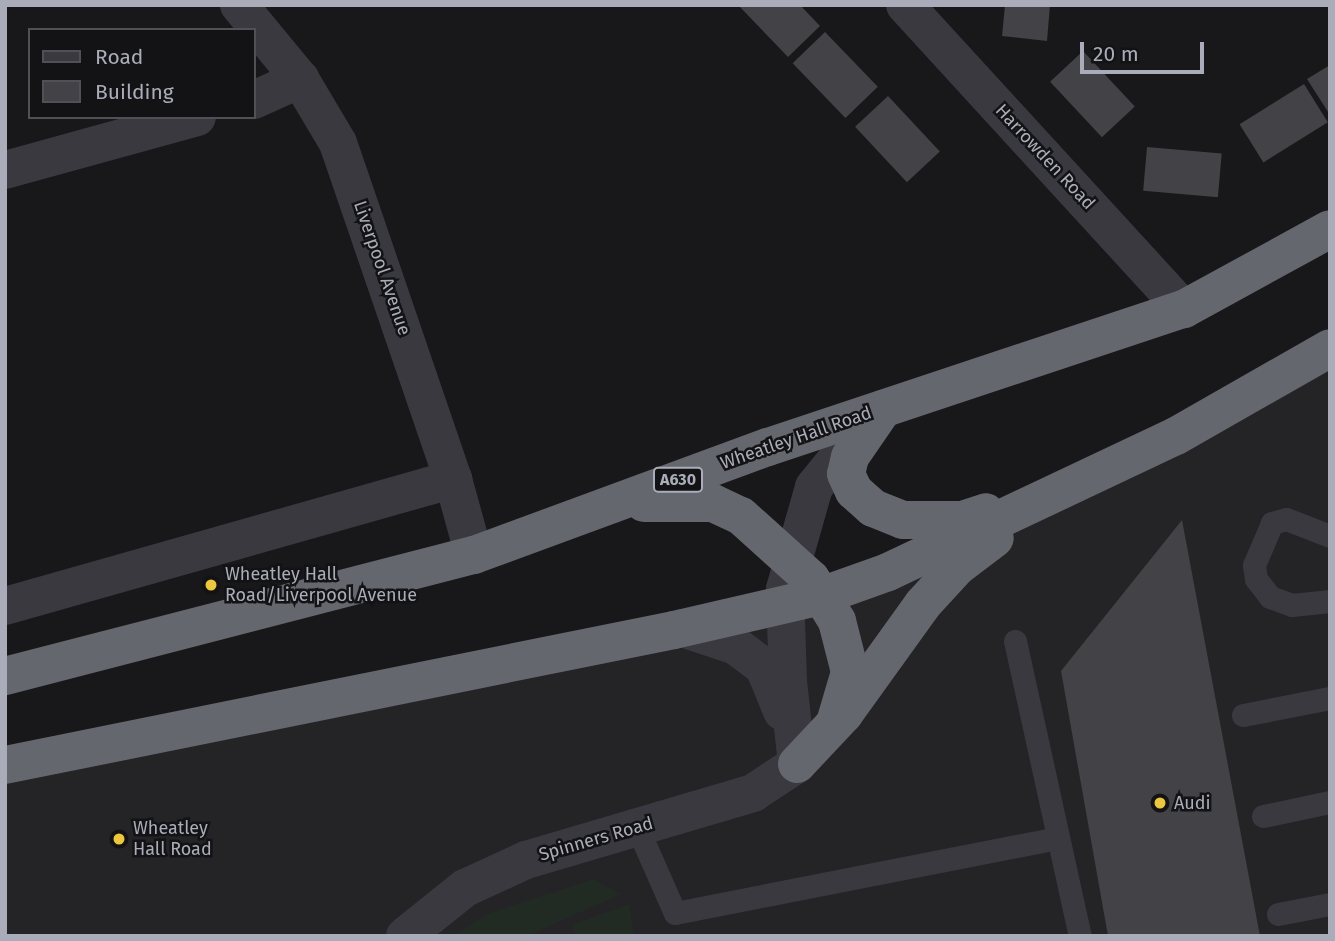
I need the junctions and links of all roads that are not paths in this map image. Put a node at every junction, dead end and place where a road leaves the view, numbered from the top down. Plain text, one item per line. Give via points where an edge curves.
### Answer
1 (239, 5) edge
2 (905, 5) edge
3 (300, 79) junction
4 (256, 99) edge
5 (190, 119) edge
6 (5, 170) edge
7 (1330, 229) edge
8 (1330, 250) edge
9 (1200, 300) junction
10 (1330, 348) edge
11 (883, 408) junction
12 (453, 479) junction
13 (1062, 490) junction
14 (591, 513) junction
15 (1330, 536) edge
16 (474, 555) junction
17 (792, 558) junction
18 (804, 601) junction
19 (1330, 601) edge
20 (5, 606) edge
21 (682, 628) junction
22 (1015, 641) dead end
23 (5, 676) edge
24 (1330, 698) edge
25 (1242, 715) dead end
26 (835, 723) junction
27 (797, 764) junction
28 (5, 765) edge
29 (1330, 803) edge
30 (1263, 816) dead end
31 (637, 827) junction
32 (1058, 838) junction
33 (1330, 904) edge
34 (1278, 914) dead end
35 (405, 936) edge
36 (1080, 936) edge

1 - 3 street, Liverpool Avenue
2 - 9 street, Harrowden Road
3 - 4 street
3 - 12 street, Liverpool Avenue via 343,155
5 - 6 street
7 - 9 highway, Wheatley Hall Road / A630
8 - 9 highway
9 - 11 highway, Wheatley Hall Road / A630
10 - 13 highway via 1176,436
11 - 13 highway via 850,457 846,474 854,491 873,508 903,520 962,520
11 - 14 highway, Wheatley Hall Road / A630
11 - 17 street via 832,460 814,487
12 - 16 street, Liverpool Avenue
12 - 20 street
13 - 18 highway via 888,572
13 - 26 highway via 958,566 923,604
14 - 16 highway, Wheatley Hall Road / A630
14 - 17 highway via 648,503 713,503 741,516
15 - 19 lane via 1286,519 1272,523 1254,565 1256,579 1270,597 1292,605
16 - 23 highway, Wheatley Hall Road / A630
17 - 18 highway
18 - 21 highway
18 - 26 highway via 837,621 850,672
18 - 27 street via 788,681
21 - 27 street via 736,646 764,667
21 - 28 highway
22 - 32 lane
24 - 25 lane
26 - 27 highway
27 - 31 street, Spinners Road via 753,793
29 - 30 lane
31 - 32 lane via 675,913
31 - 35 street, Spinners Road via 526,860 466,888
32 - 36 lane
33 - 34 lane

